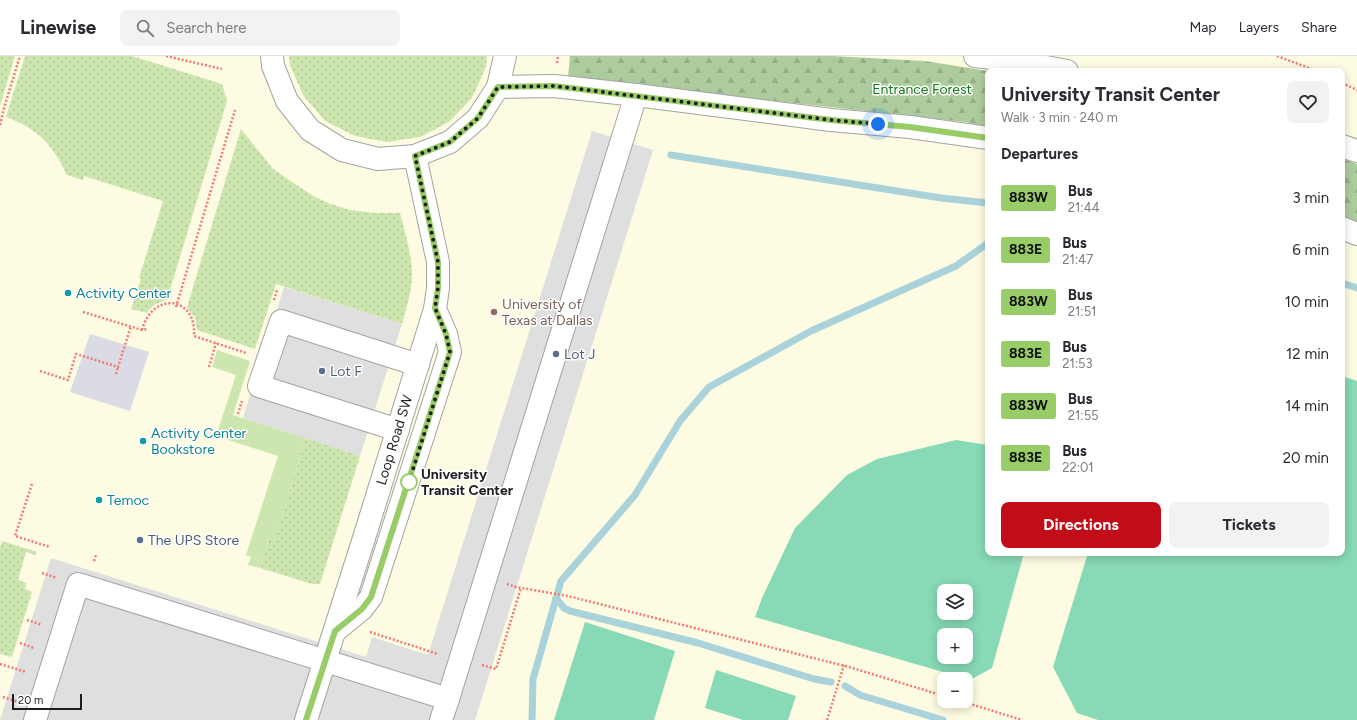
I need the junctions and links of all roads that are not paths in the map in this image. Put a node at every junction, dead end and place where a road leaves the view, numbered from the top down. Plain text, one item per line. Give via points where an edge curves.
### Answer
1 (272, 56) edge
2 (505, 56) edge
3 (975, 56) edge
4 (1051, 68) edge
5 (498, 87) junction
6 (636, 95) junction
7 (985, 138) edge
8 (1345, 147) edge
9 (1357, 151) edge
10 (415, 156) junction
11 (1345, 229) edge
12 (1357, 234) edge
13 (435, 308) junction
14 (418, 365) junction
15 (398, 430) junction
16 (335, 631) junction
17 (325, 660) junction
18 (448, 699) junction
19 (35, 720) edge
20 (306, 720) edge
21 (441, 720) edge

1 - 10 street via 273,66 287,101 310,130 342,150 378,159
2 - 5 street
3 - 4 street
5 - 6 street via 554,86
5 - 10 street via 478,118 450,142
6 - 7 street
6 - 18 street
8 - 9 street
10 - 13 street, Loop Road SW via 438,262
11 - 12 street
13 - 14 street, Loop Road SW
13 - 16 street via 446,334 450,352 371,597 362,609
14 - 15 street, Loop Road SW
14 - 15 street via 281,320 259,386
15 - 16 street, Loop Road SW
16 - 17 street, Loop Road SW
17 - 18 street
17 - 19 street via 78,584
17 - 20 street, Loop Road SW
18 - 21 street

